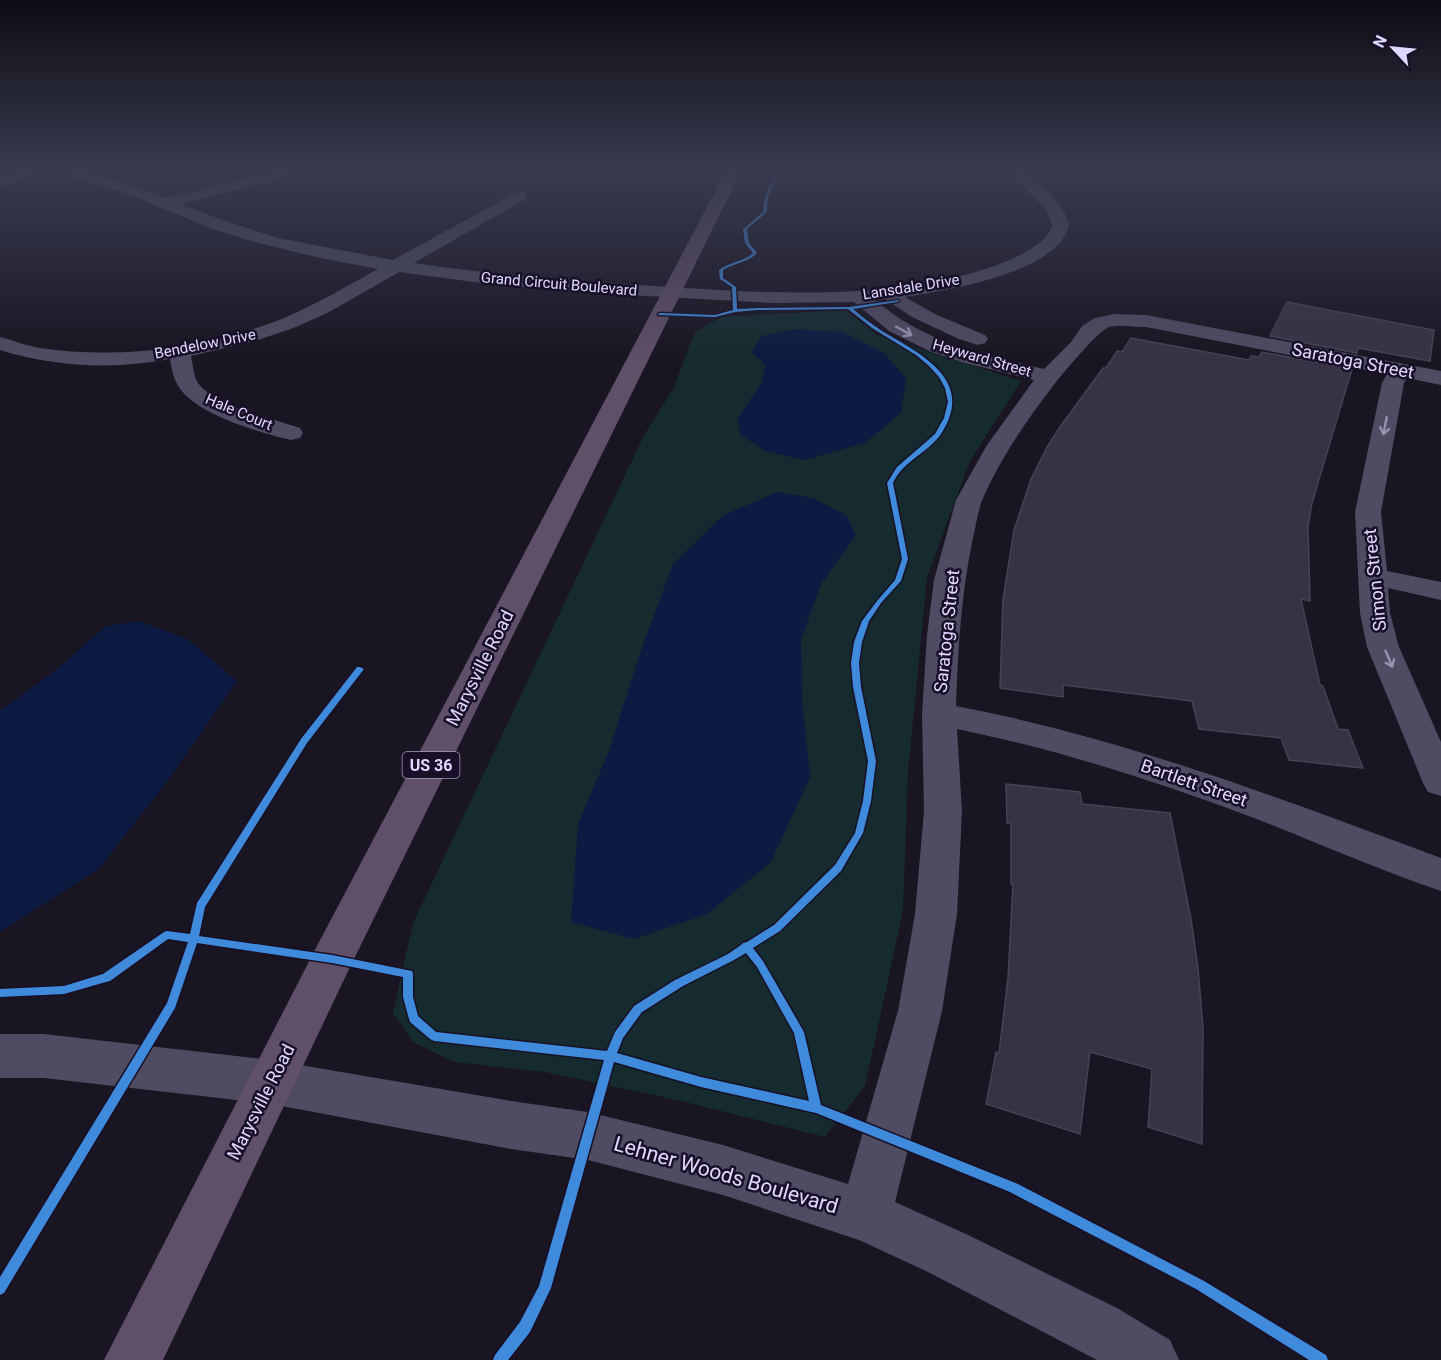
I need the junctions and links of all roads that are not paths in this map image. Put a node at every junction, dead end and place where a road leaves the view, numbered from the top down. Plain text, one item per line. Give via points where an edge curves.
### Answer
1 (250, 234) edge
2 (452, 234) edge
3 (701, 234) edge
4 (1057, 234) edge
5 (397, 266) junction
6 (887, 292) junction
7 (671, 293) junction
8 (858, 296) junction
9 (0, 343) edge
10 (180, 352) junction
11 (1054, 369) junction
12 (1401, 370) junction
13 (1441, 378) edge
14 (291, 433) dead end
15 (1371, 576) junction
16 (1441, 591) edge
17 (939, 714) junction
18 (1441, 783) edge
19 (1441, 875) edge
20 (0, 1056) edge
21 (271, 1082) junction
22 (865, 1216) junction
23 (133, 1360) edge
24 (1150, 1360) edge

1 - 5 street, Grand Circuit Boulevard via 311,251
2 - 5 street, Bendelow Drive
3 - 7 highway, Marysville Road / US 36
4 - 6 street, Lansdale Drive via 1031,256 991,272 918,290
5 - 7 street, Grand Circuit Boulevard via 529,283
5 - 10 street, Bendelow Drive via 303,318 254,335
6 - 8 street, Lansdale Drive
6 - 11 street, Heyward Street via 930,318
7 - 8 street, Lansdale Drive via 787,298
7 - 21 highway, Marysville Road / US 36
8 -> 11 street, Heyward Street via 889,322 927,343 957,354
9 - 10 street, Bendelow Drive via 34,353 85,358
10 - 14 street, Hale Court via 190,389 206,401
11 - 12 street, Saratoga Street via 1089,330 1102,322 1128,319
11 - 17 street, Saratoga Street via 999,445 969,500 949,580
12 - 13 street, Saratoga Street
12 -> 15 street, Simon Street via 1393,384 1368,512
15 - 16 street
15 -> 18 street, Simon Street via 1383,646
17 - 19 street, Bartlett Street via 1020,729 1187,778
17 - 22 street, Saratoga Street via 943,811 936,914 920,1011
20 - 21 street, Lehner Woods Boulevard via 44,1056
21 - 22 street, Lehner Woods Boulevard via 588,1136 723,1170
21 - 23 highway, Marysville Road / US 36
22 - 24 street, Lehner Woods Boulevard via 1097,1328

